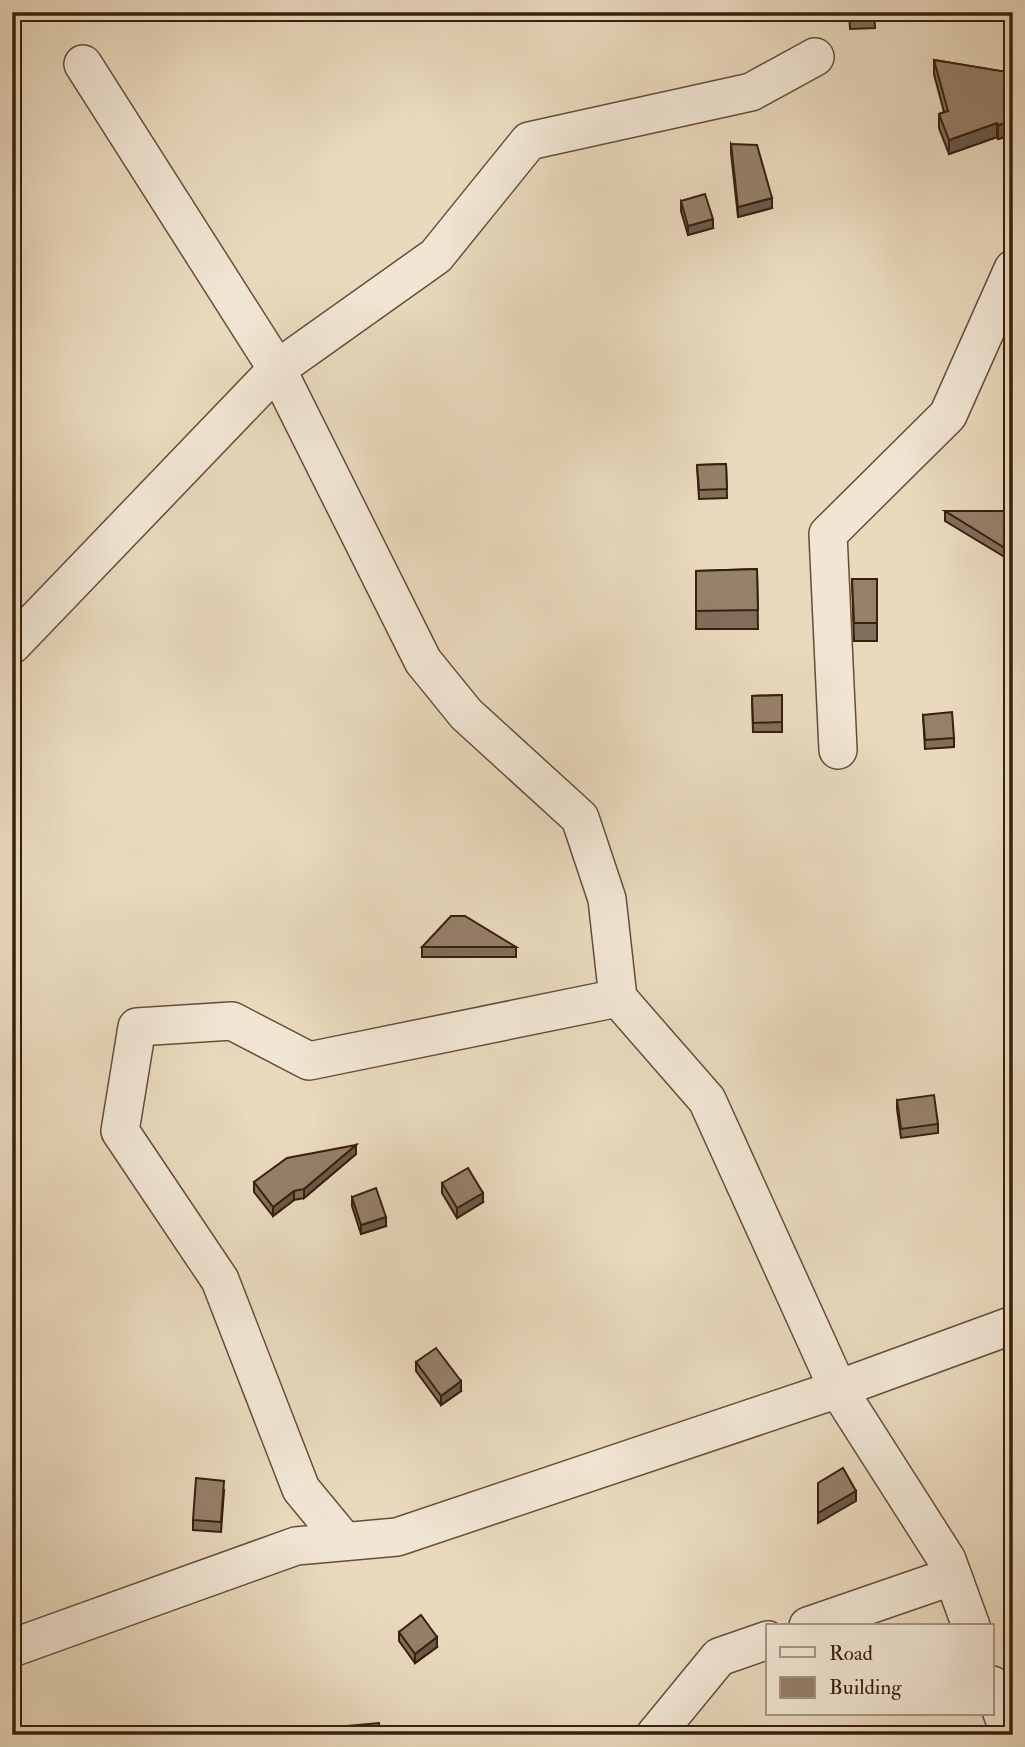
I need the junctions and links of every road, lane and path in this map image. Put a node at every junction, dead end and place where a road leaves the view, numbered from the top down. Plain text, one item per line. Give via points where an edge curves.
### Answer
1 (815, 57) dead end
2 (83, 64) dead end
3 (1013, 269) edge
4 (277, 369) junction
5 (12, 645) edge
6 (838, 750) dead end
7 (618, 998) junction
8 (1013, 1325) edge
9 (838, 1389) junction
10 (344, 1541) junction
11 (953, 1576) junction
12 (814, 1624) edge
13 (970, 1624) edge
14 (766, 1641) edge
15 (12, 1648) edge
16 (696, 1685) junction
17 (993, 1688) edge
18 (655, 1735) edge
19 (688, 1735) edge
20 (1010, 1735) edge

1 - 4 street via 751,92 529,141 436,256
2 - 4 street
3 - 6 street via 948,415 828,534
4 - 5 street
4 - 7 street via 423,661 467,714 580,818 607,900
7 - 9 street via 707,1100
7 - 10 street via 309,1061 232,1021 137,1027 120,1131 220,1280 301,1489
8 - 9 street
9 - 10 street via 397,1537
9 - 11 street
10 - 15 street via 296,1546
11 - 12 street
11 - 13 street
14 - 16 street via 719,1657
16 - 18 street
16 - 19 street
17 - 20 street

